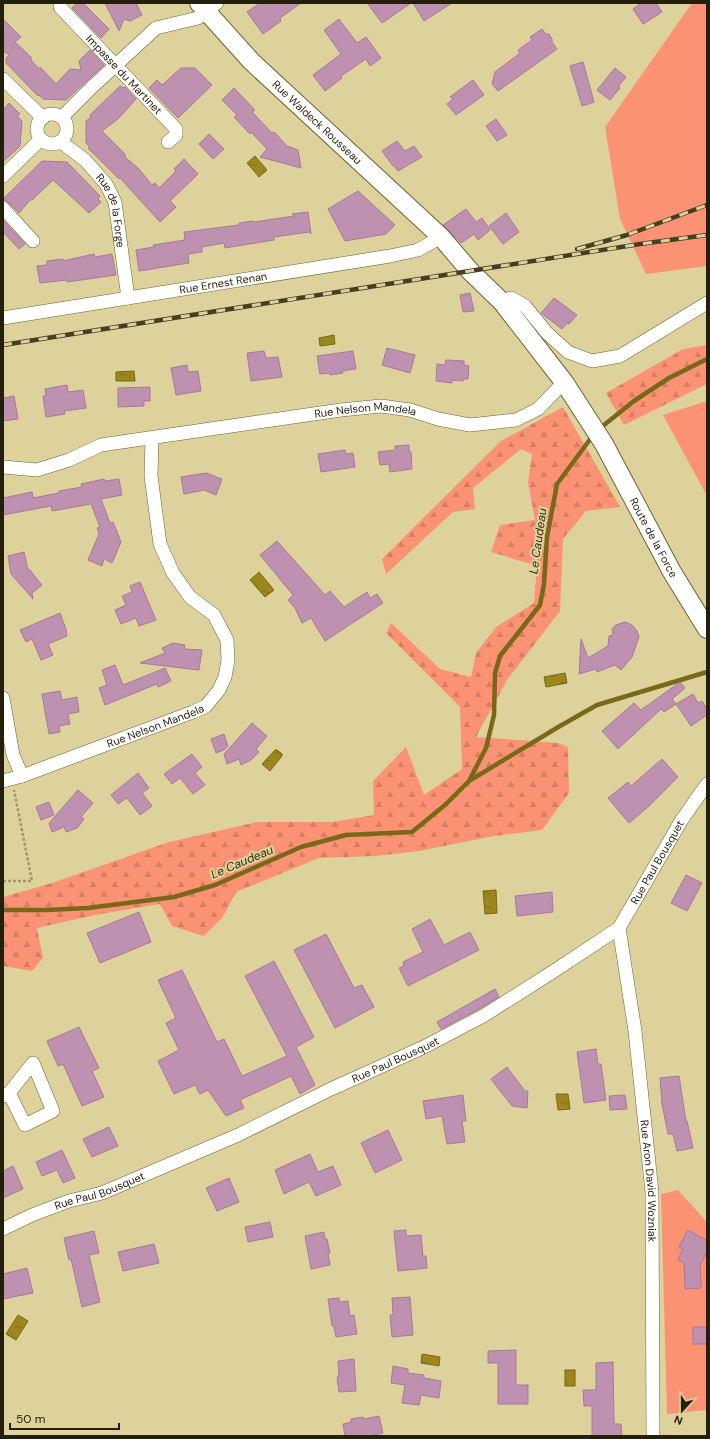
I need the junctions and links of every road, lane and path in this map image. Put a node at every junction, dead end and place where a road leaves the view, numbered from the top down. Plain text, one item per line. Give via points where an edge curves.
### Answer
1 (207, 6) edge
2 (60, 7) dead end
3 (115, 65) junction
4 (3, 80) edge
5 (43, 118) junction
6 (62, 118) junction
7 (41, 139) junction
8 (61, 142) junction
9 (168, 142) dead end
10 (3, 176) edge
11 (3, 208) edge
12 (441, 237) junction
13 (33, 241) dead end
14 (128, 298) junction
15 (502, 302) junction
16 (707, 303) edge
17 (3, 318) edge
18 (564, 382) junction
19 (152, 438) junction
20 (3, 467) edge
21 (707, 629) edge
22 (3, 698) edge
23 (12, 778) edge
24 (707, 784) edge
25 (3, 882) edge
26 (619, 928) junction
27 (3, 1229) edge
28 (653, 1436) edge

1 - 3 street via 198,18 156,28
1 - 12 street, Rue Waldeck Rousseau via 251,61
2 - 3 street, Impasse du Martinet
3 - 6 street
3 - 9 street, Impasse du Martinet via 176,129 176,135
4 - 5 street
5 - 6 street via 52,114
5 - 7 street via 37,131
6 - 8 street via 68,130
7 - 8 street via 48,144
7 - 10 street
8 - 14 street, Rue de la Forge via 85,160 106,184 115,202
11 - 13 street
12 - 14 street, Rue Ernest Renan via 418,250 390,256
12 - 15 street, Rue Waldeck Rousseau
14 - 17 street, Rue Ernest Renan
15 - 16 street via 511,298 525,306 547,333 568,352 592,361 620,356
15 - 18 street, Route de la Force
18 - 19 street, Rue Nelson Mandela via 538,409 516,420 470,425 410,410 381,406 302,415
18 - 21 street, Route de la Force via 604,444 672,572
19 - 20 street, Rue Nelson Mandela via 101,445 69,460 37,470
19 - 23 street, Rue Nelson Mandela via 151,476 160,544 173,573 190,597 214,616 227,640 228,660 225,677 219,690 206,706
22 - 23 street via 13,756
23 - 25 path via 32,881
24 - 26 street, Rue Paul Bousquet via 681,822
26 - 27 street, Rue Paul Bousquet via 483,1016 424,1047 231,1138 102,1193 69,1201
26 - 28 street, Rue Aron David Wozniak via 635,1031 652,1192

